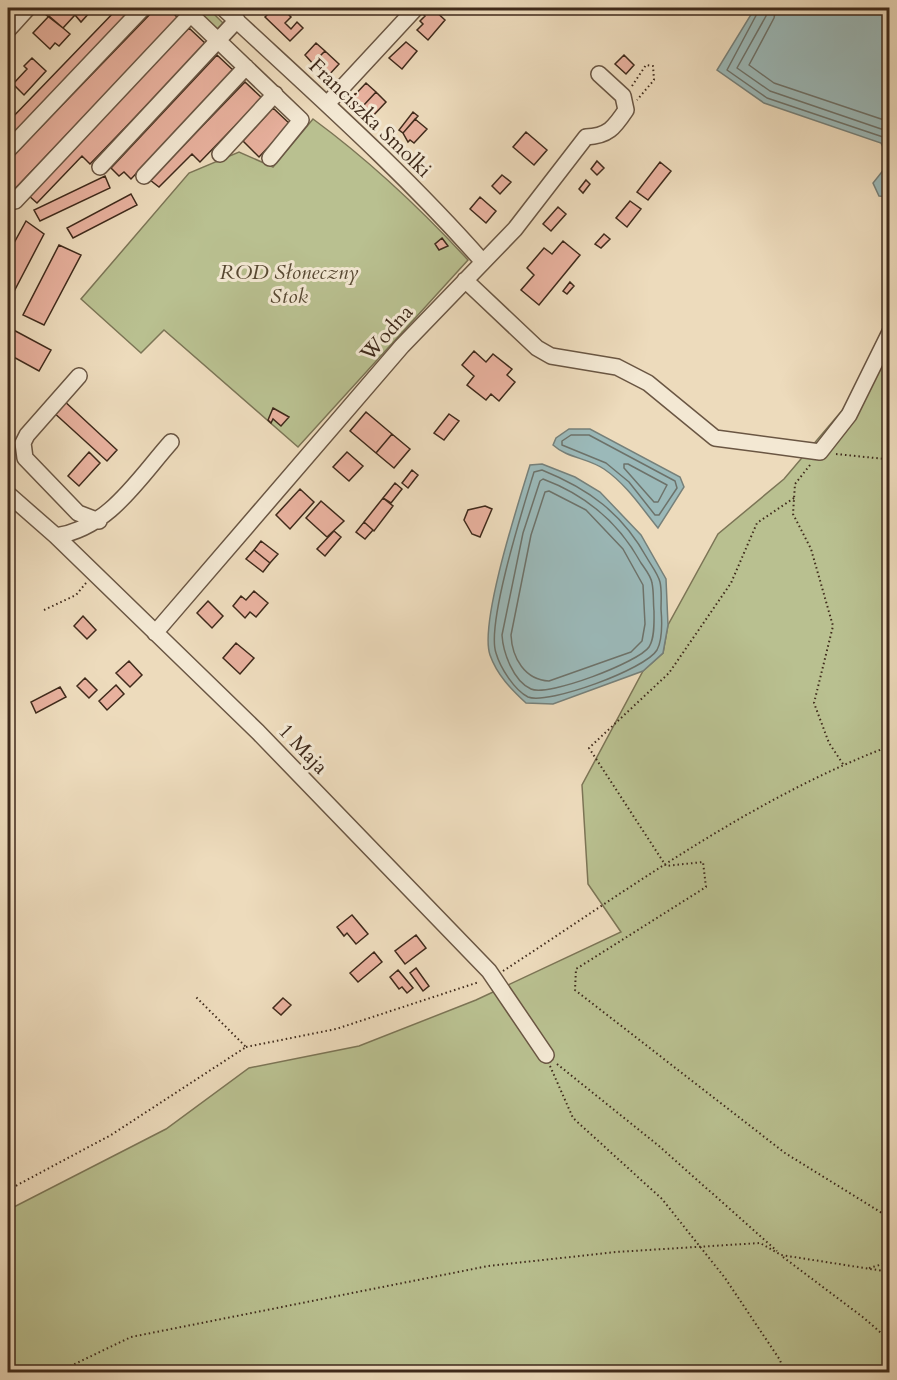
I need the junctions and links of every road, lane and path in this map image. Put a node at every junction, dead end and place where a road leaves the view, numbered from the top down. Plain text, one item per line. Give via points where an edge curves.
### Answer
1 (28, 8) edge
2 (143, 8) edge
3 (224, 8) edge
4 (416, 8) edge
5 (188, 11) edge
6 (237, 20) junction
7 (8, 27) edge
8 (219, 40) junction
9 (246, 67) junction
10 (599, 74) dead end
11 (632, 87) dead end
12 (275, 94) junction
13 (327, 104) junction
14 (626, 111) junction
15 (8, 150) edge
16 (220, 154) dead end
17 (270, 158) dead end
18 (100, 167) dead end
19 (144, 176) dead end
20 (15, 201) dead end
21 (483, 262) junction
22 (465, 280) junction
23 (890, 332) edge
24 (79, 376) dead end
25 (171, 442) dead end
26 (820, 452) junction
27 (890, 465) edge
28 (8, 494) edge
29 (794, 498) junction
30 (99, 521) junction
31 (56, 536) junction
32 (95, 574) junction
33 (44, 610) dead end
34 (155, 633) junction
35 (890, 747) edge
36 (843, 764) junction
37 (666, 866) junction
38 (493, 977) junction
39 (195, 996) dead end
40 (246, 1047) junction
41 (546, 1055) junction
42 (8, 1190) edge
43 (890, 1218) edge
44 (700, 1247) junction
45 (781, 1255) junction
46 (890, 1262) edge
47 (868, 1268) junction
48 (890, 1272) edge
49 (890, 1341) edge
50 (57, 1372) edge
51 (784, 1372) edge

1 - 7 street
2 - 15 street
3 - 6 street, Franciszka Smolki
4 - 13 street
5 - 8 street
5 - 20 street
6 - 8 street
6 - 13 street, Franciszka Smolki
8 - 9 street
8 - 18 street
9 - 12 street
9 - 19 street
10 - 14 street via 623,96
11 - 14 path via 646,65 653,66 654,80
12 - 16 street
12 - 17 street via 301,120
13 - 21 street, Franciszka Smolki via 446,220
14 - 21 street, Wodna via 601,136 586,137 515,229
21 - 22 street, Wodna
22 - 26 street via 537,348 551,356 617,367 648,383 715,438
22 - 34 street, Wodna via 402,346
23 - 26 street via 849,415
24 - 30 street via 27,435 23,452 78,513
25 - 30 street
26 - 27 path via 885,459
26 - 29 path via 795,484
28 - 31 street, 1 Maja
29 - 36 path via 793,514 812,549 833,626 814,703 829,743
29 - 37 path via 757,523 731,583 669,672 589,748
30 - 31 street via 72,534
31 - 32 street, 1 Maja
32 - 33 path via 76,595
32 - 34 street, 1 Maja
34 - 38 street, 1 Maja via 258,732
35 - 36 path
36 - 37 path via 760,805
37 - 38 path
37 - 43 path via 703,862 706,887 576,969 575,990 785,1153
38 - 40 path via 336,1029
38 - 41 street, 1 Maja
39 - 40 path
40 - 42 path via 111,1135
41 - 44 path via 573,1118 662,1199
41 - 45 path via 659,1146
44 - 45 path via 760,1243
44 - 50 path via 488,1266 284,1305 131,1337
44 - 51 path via 780,1360
45 - 47 path
45 - 49 path
46 - 47 path
47 - 48 path

